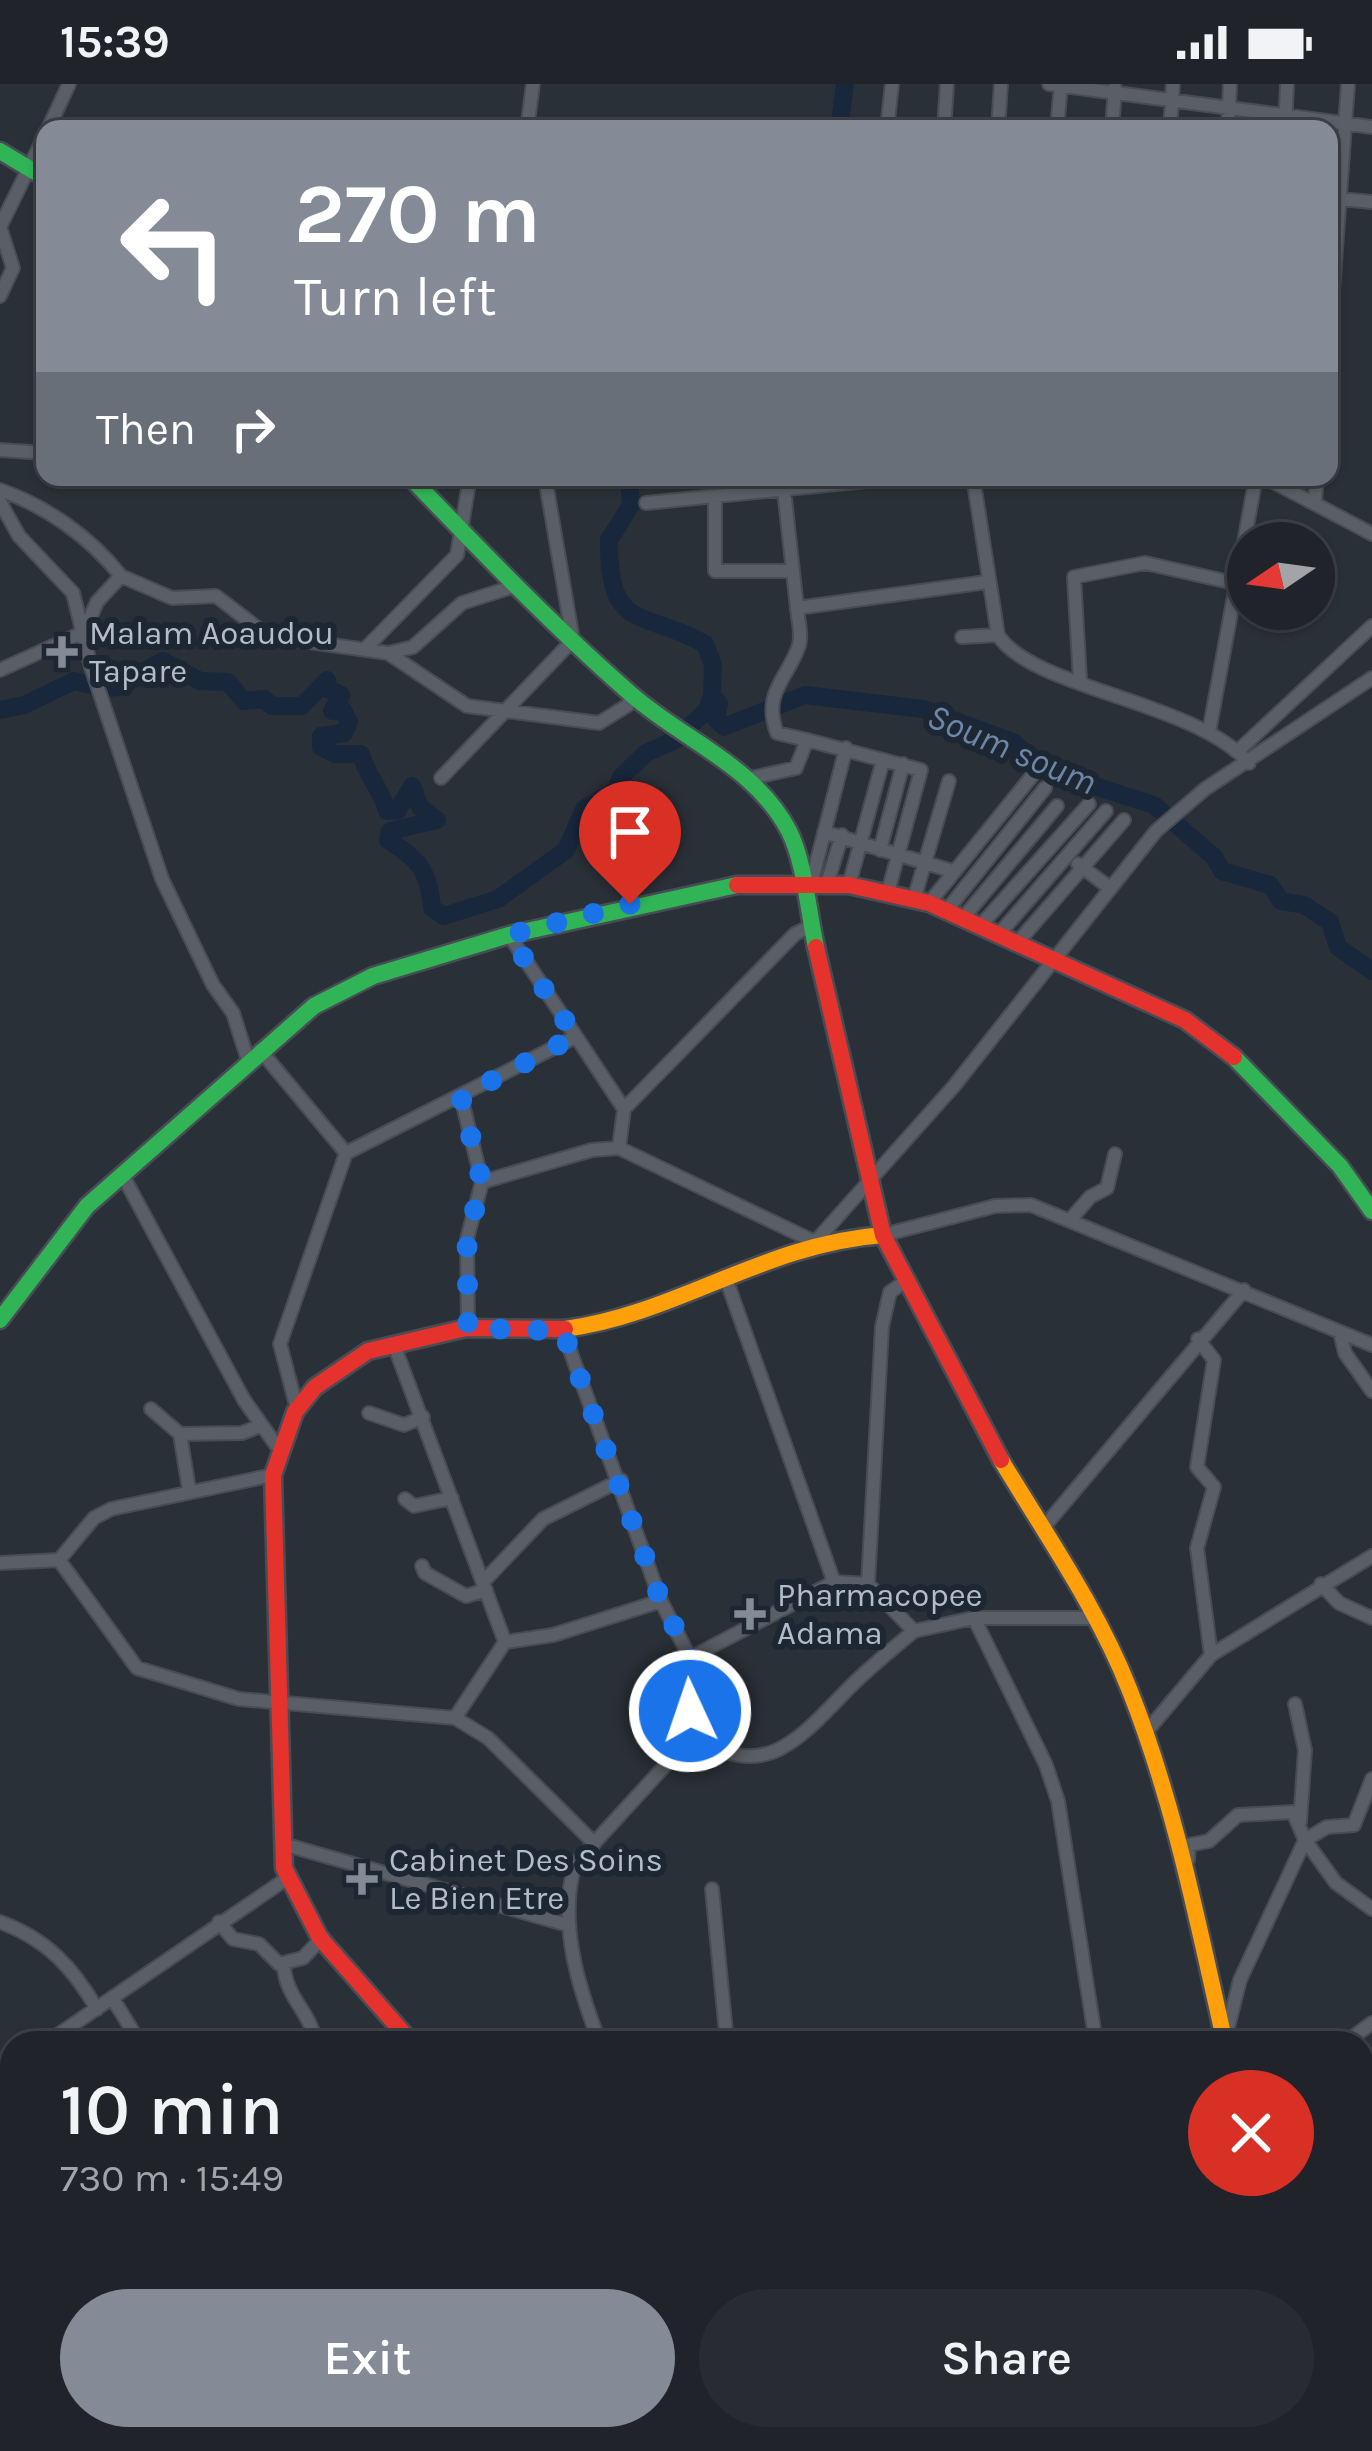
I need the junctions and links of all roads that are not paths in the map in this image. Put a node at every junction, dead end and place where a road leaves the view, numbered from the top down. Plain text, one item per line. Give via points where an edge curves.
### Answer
1 (69, 84) edge
2 (533, 84) edge
3 (892, 84) edge
4 (947, 84) edge
5 (1001, 84) edge
6 (1049, 84) edge
7 (1230, 84) edge
8 (1287, 84) edge
9 (1348, 84) edge
10 (1061, 85) edge
11 (1115, 88) edge
12 (1173, 91) edge
13 (1229, 104) junction
14 (52, 120) edge
15 (528, 120) edge
16 (888, 120) edge
17 (945, 120) edge
18 (999, 120) edge
19 (1058, 120) edge
20 (1113, 120) edge
21 (1228, 120) edge
22 (1279, 120) edge
23 (1285, 120) edge
24 (1338, 124) edge
25 (1345, 124) junction
26 (1372, 127) edge
27 (0, 152) edge
28 (36, 173) edge
29 (36, 177) edge
30 (1340, 199) junction
31 (1372, 202) edge
32 (1338, 226) edge
33 (0, 227) edge
34 (0, 296) edge
35 (0, 450) edge
36 (36, 452) edge
37 (419, 486) edge
38 (469, 486) edge
39 (546, 486) edge
40 (743, 486) edge
41 (793, 486) edge
42 (975, 486) edge
43 (1258, 486) edge
44 (1282, 486) edge
45 (1316, 486) edge
46 (0, 490) edge
47 (784, 490) junction
48 (743, 493) junction
49 (715, 498) junction
50 (1315, 499) junction
51 (0, 502) edge
52 (646, 502) dead end
53 (1249, 522) edge
54 (462, 532) junction
55 (1372, 534) edge
56 (792, 571) junction
57 (121, 576) junction
58 (1227, 581) edge
59 (987, 582) junction
60 (514, 586) junction
61 (797, 608) junction
62 (1227, 625) edge
63 (1372, 626) edge
64 (84, 632) junction
65 (998, 635) junction
66 (962, 637) dead end
67 (572, 640) junction
68 (364, 649) junction
69 (388, 653) junction
70 (0, 670) edge
71 (1372, 678) edge
72 (1080, 680) junction
73 (631, 694) junction
74 (506, 714) junction
75 (1209, 732) junction
76 (807, 740) junction
77 (847, 748) junction
78 (1238, 751) junction
79 (883, 760) junction
80 (1249, 763) junction
81 (903, 764) junction
82 (1032, 776) dead end
83 (441, 778) dead end
84 (751, 778) junction
85 (949, 781) dead end
86 (1045, 788) dead end
87 (1008, 804) junction
88 (1089, 804) dead end
89 (1057, 806) dead end
90 (1106, 811) dead end
91 (1023, 815) junction
92 (1124, 820) dead end
93 (1040, 826) junction
94 (824, 832) junction
95 (842, 836) junction
96 (861, 842) junction
97 (1055, 842) junction
98 (880, 850) junction
99 (1069, 855) junction
100 (901, 856) junction
101 (925, 863) junction
102 (1082, 867) junction
103 (952, 871) junction
104 (814, 884) junction
105 (849, 885) junction
106 (1110, 888) junction
107 (888, 892) junction
108 (947, 911) junction
109 (813, 926) junction
110 (999, 934) junction
111 (509, 935) junction
112 (1018, 942) junction
113 (1058, 960) junction
114 (575, 1036) junction
115 (254, 1055) junction
116 (461, 1097) junction
117 (624, 1108) junction
118 (619, 1148) junction
119 (346, 1153) junction
120 (1115, 1154) dead end
121 (122, 1174) junction
122 (868, 1179) junction
123 (482, 1182) junction
124 (1372, 1211) edge
125 (1070, 1220) junction
126 (883, 1235) junction
127 (814, 1242) junction
128 (724, 1276) junction
129 (906, 1281) junction
130 (1244, 1290) junction
131 (0, 1320) edge
132 (468, 1328) junction
133 (563, 1331) junction
134 (1340, 1332) junction
135 (1198, 1339) junction
136 (394, 1345) junction
137 (1372, 1345) edge
138 (1372, 1391) edge
139 (296, 1405) junction
140 (151, 1409) dead end
141 (369, 1413) dead end
142 (423, 1417) junction
143 (260, 1426) junction
144 (180, 1434) junction
145 (276, 1445) junction
146 (273, 1475) junction
147 (621, 1480) junction
148 (190, 1489) junction
149 (405, 1498) dead end
150 (452, 1498) junction
151 (1043, 1528) junction
152 (1372, 1556) edge
153 (59, 1560) junction
154 (0, 1563) edge
155 (422, 1565) dead end
156 (835, 1582) junction
157 (868, 1584) junction
158 (1321, 1584) junction
159 (486, 1585) junction
160 (661, 1601) junction
161 (974, 1618) junction
162 (1096, 1618) junction
163 (1372, 1618) edge
164 (914, 1631) junction
165 (505, 1642) junction
166 (1210, 1655) junction
167 (691, 1658) junction
168 (277, 1703) junction
169 (1295, 1704) dead end
170 (455, 1718) junction
171 (1147, 1731) junction
172 (694, 1734) junction
173 (1372, 1779) edge
174 (1302, 1835) junction
175 (592, 1841) junction
176 (283, 1844) junction
177 (1186, 1874) junction
178 (286, 1879) junction
179 (712, 1889) dead end
180 (1372, 1909) edge
181 (0, 1922) edge
182 (219, 1922) junction
183 (568, 1925) junction
184 (324, 1937) junction
185 (284, 1964) junction
186 (113, 1999) junction
187 (98, 2009) junction
188 (73, 2026) junction
189 (65, 2031) edge
190 (72, 2031) edge
191 (133, 2031) edge
192 (313, 2031) edge
193 (402, 2031) edge
194 (597, 2031) edge
195 (726, 2031) edge
196 (1094, 2031) edge
197 (1222, 2031) edge
198 (1228, 2031) edge

1 - 14 street
2 - 15 street
3 - 16 street
4 - 17 street
5 - 18 street
6 - 10 street
7 - 13 street
8 - 23 street
9 - 25 street
10 - 11 street
10 - 19 street
11 - 12 street
11 - 20 street
12 - 13 street
13 - 21 street
13 - 22 street
24 - 25 street
25 - 26 street
25 - 30 street
27 - 28 main road
29 - 33 street
30 - 31 street
30 - 32 street
33 - 34 street via 13,268
35 - 36 street
37 - 54 main road
38 - 54 street
39 - 67 street
40 - 48 street
41 - 47 street
42 - 59 street
43 - 53 street
44 - 50 street
45 - 50 street
46 - 57 street via 71,527
47 - 48 street
47 - 56 street
48 - 49 street
49 - 52 street
49 - 56 street via 715,571
50 - 55 street
51 - 64 street via 19,536 73,593
54 - 60 main road
54 - 68 street via 457,555
56 - 61 street
57 - 64 street
57 - 68 street via 172,598 216,596 268,636
58 - 72 street via 1144,562 1074,578
59 - 61 street
59 - 65 street
60 - 67 main road
60 - 69 street via 462,603 412,647
61 - 76 street via 801,642 780,676 773,716 777,733
62 - 75 street
63 - 78 street
64 - 70 street
64 - 115 street via 162,879
65 - 66 street
65 - 72 street via 1048,672
67 - 73 main road
67 - 74 street
68 - 69 street
69 - 74 street via 454,702
71 - 80 street
72 - 75 street
73 - 74 street via 628,705 598,723
73 - 84 main road
74 - 83 street
75 - 78 street
76 - 77 street
76 - 84 street via 796,768
77 - 79 street
77 - 94 street
78 - 80 street
79 - 81 street
79 - 96 street
80 - 106 street via 1172,815
81 - 98 street
81 - 100 street via 923,774
82 - 87 street
84 - 104 main road
85 - 101 street
86 - 91 street
87 - 91 street
87 - 103 street
88 - 97 street
89 - 93 street
90 - 99 street
91 - 93 street
91 - 108 street
92 - 102 street
93 - 97 street
93 - 108 street
94 - 95 street
94 - 104 street
95 - 96 street
95 - 104 street
96 - 98 street
96 - 105 street
97 - 99 street
97 - 108 street
98 - 100 street
99 - 102 street
99 - 110 street
100 - 101 street
100 - 107 street
101 - 103 street
101 - 108 street
102 - 106 street
102 - 112 street
103 - 108 street
104 - 105 main road
104 - 109 main road
104 - 111 main road via 723,885
105 - 107 main road
106 - 113 street
107 - 108 main road
108 - 110 main road
109 - 117 street via 795,934
109 - 122 main road
110 - 112 main road
111 - 114 street
111 - 115 main road via 374,976 314,1006
112 - 113 main road
113 - 122 street
113 - 124 main road via 1222,1046 1340,1166
114 - 116 street
114 - 117 street
115 - 119 street
115 - 121 main road
116 - 119 street
116 - 123 street
117 - 118 street
118 - 123 street
118 - 127 street
119 - 139 street via 280,1344
120 - 125 street via 1107,1189
121 - 131 main road via 75,1220
121 - 143 street
122 - 126 main road
122 - 127 street
123 - 132 street via 467,1239
125 - 126 street via 1012,1204
125 - 130 street
126 - 127 main road
126 - 129 main road
127 - 128 main road
128 - 133 main road
128 - 156 street
129 - 151 main road
129 - 157 street via 890,1292 882,1327
130 - 134 street
130 - 135 street
132 - 133 main road
132 - 136 main road
133 - 147 street
134 - 137 street
134 - 138 street
135 - 151 street
135 - 166 street via 1214,1360 1196,1467 1214,1487 1197,1548
136 - 139 main road via 329,1371
136 - 142 street
139 - 145 main road
140 - 144 street
141 - 142 street via 404,1424
142 - 150 street
143 - 144 street
143 - 145 street
144 - 148 street
145 - 146 main road
146 - 148 street
146 - 168 main road
147 - 159 street via 543,1519
147 - 160 street
148 - 153 street via 94,1518
149 - 150 street via 414,1505
150 - 159 street
151 - 162 main road
152 - 158 street
153 - 154 street
153 - 168 street via 137,1668
155 - 159 street via 466,1596
156 - 157 street
156 - 167 street
157 - 164 street
158 - 163 street via 1339,1604
158 - 166 street
159 - 165 street
160 - 165 street
160 - 167 street
161 - 162 street
161 - 164 street
161 - 196 street via 1058,1802
162 - 171 main road
164 - 172 street via 768,1755 719,1752
165 - 170 street
166 - 171 street
167 - 172 street
168 - 170 street
168 - 176 main road
169 - 174 street via 1305,1750
170 - 175 street via 488,1738
171 - 177 main road
172 - 175 street
173 - 174 street via 1354,1825
174 - 177 street via 1293,1812 1238,1815 1209,1841 1189,1845
174 - 180 street via 1336,1883
174 - 198 street via 1240,1981
175 - 183 street via 571,1878
176 - 178 main road
176 - 183 street
177 - 197 main road
178 - 182 street
178 - 184 main road via 305,1922
179 - 195 street
181 - 187 street via 53,1950
182 - 185 street via 233,1939 259,1944
182 - 186 street
183 - 194 street
184 - 185 street
184 - 193 main road
185 - 192 street via 290,1995
186 - 187 street
186 - 191 street
187 - 188 street
188 - 189 street
188 - 190 street

